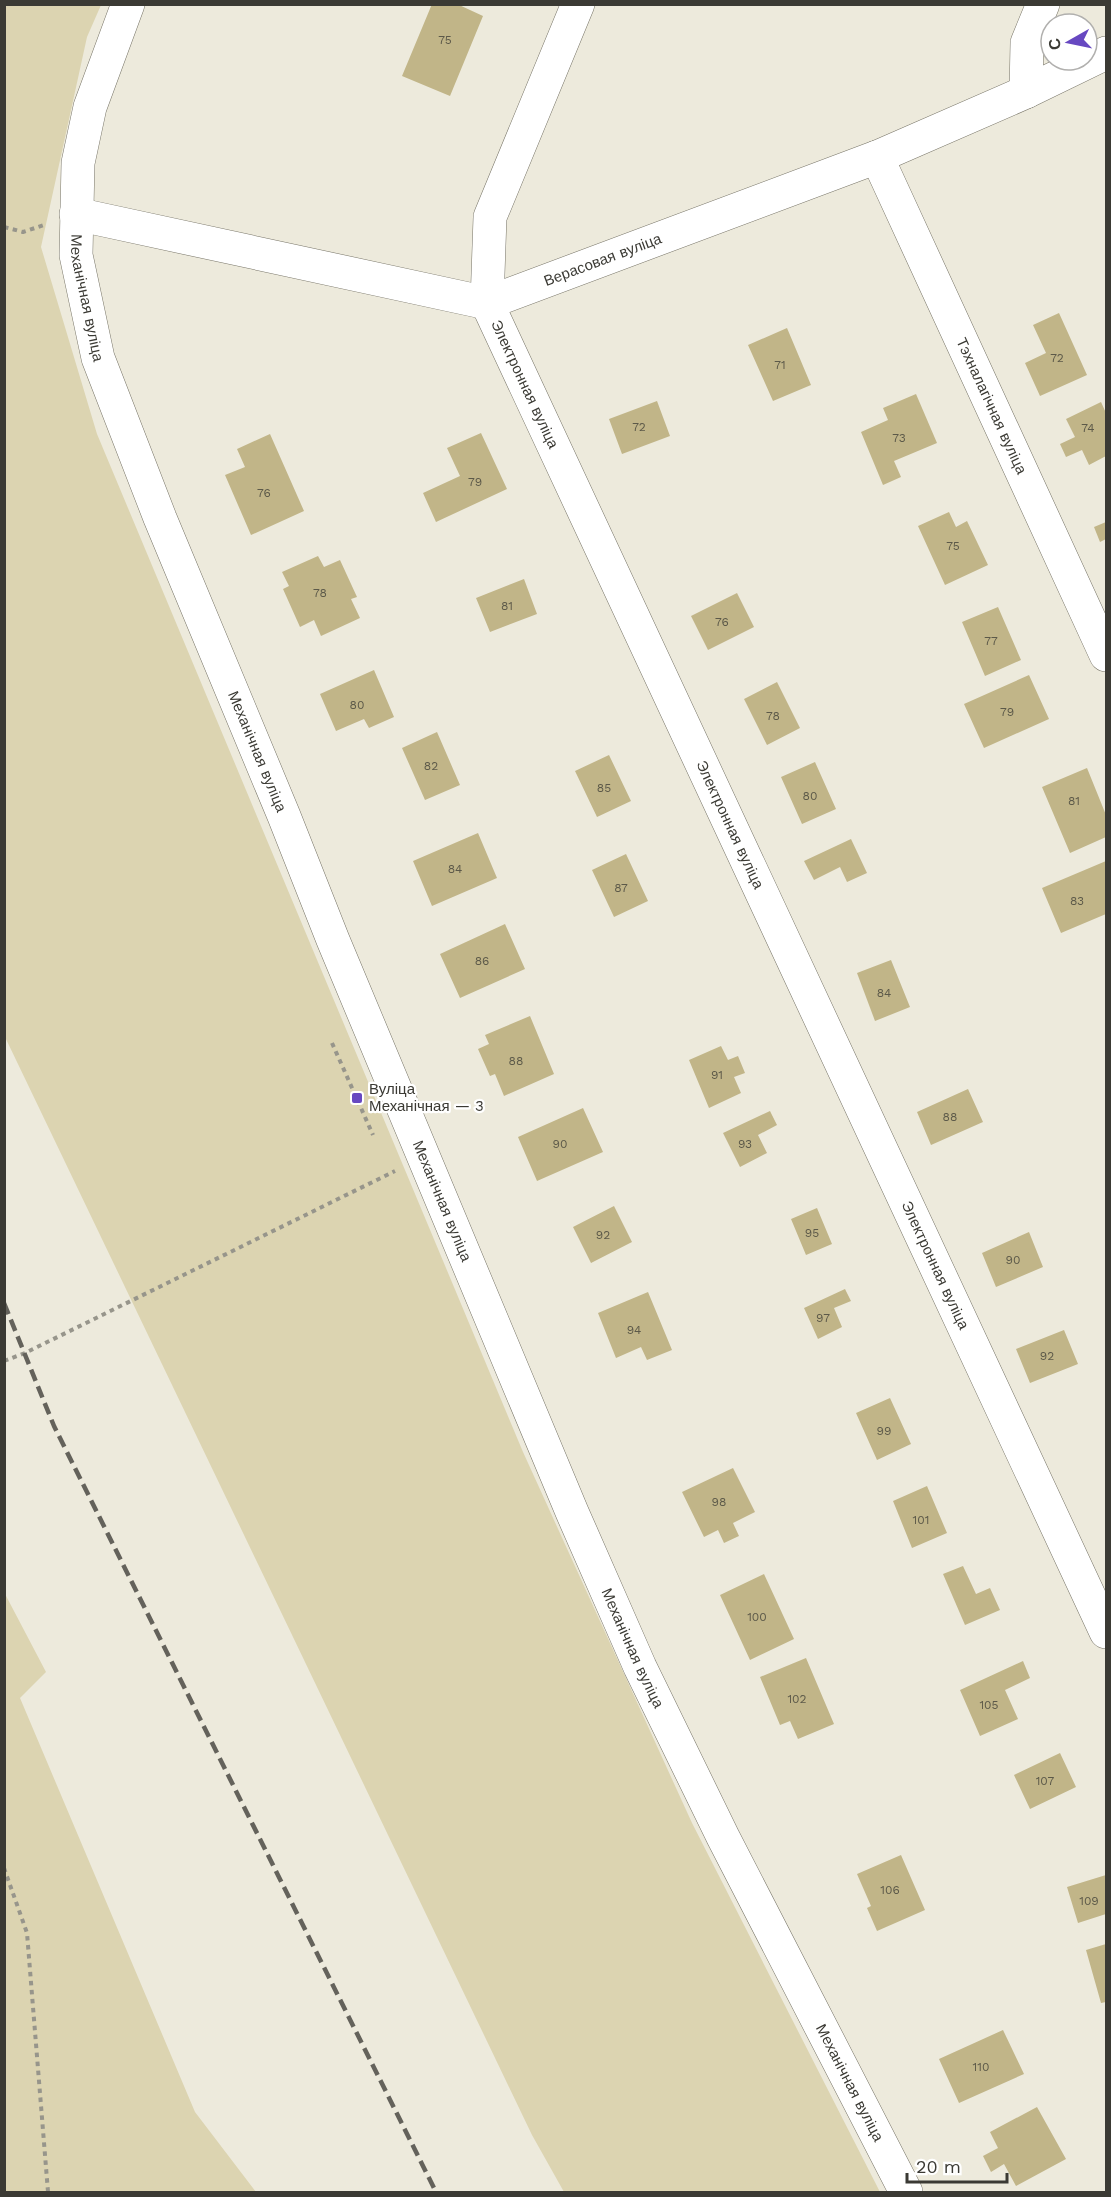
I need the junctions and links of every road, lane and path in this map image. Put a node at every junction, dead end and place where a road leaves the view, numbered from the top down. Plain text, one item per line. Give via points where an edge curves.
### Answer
1 (128, 4) edge
2 (578, 4) edge
3 (1043, 4) edge
4 (1107, 53) edge
5 (1026, 92) junction
6 (877, 157) junction
7 (76, 214) junction
8 (487, 303) junction
9 (1107, 655) edge
10 (332, 1043) dead end
11 (373, 1135) dead end
12 (424, 1156) junction
13 (4, 1361) edge
14 (1107, 1632) edge
15 (4, 1868) edge
16 (48, 2193) edge
17 (906, 2193) edge

1 - 7 street, Механічная вуліца via 90,107 78,163
2 - 8 street, Электронная вуліца via 490,217
3 - 5 street via 1027,43
4 - 5 street, Верасовая вуліца
5 - 6 street, Верасовая вуліца
6 - 8 street, Верасовая вуліца
6 - 9 street, Тэхналагічная вуліца
7 - 8 street
7 - 12 street, Механічная вуліца via 76,255 98,358 164,529
8 - 14 street, Электронная вуліца
10 - 11 path
12 - 13 path
12 - 17 street, Механічная вуліца via 640,1667
15 - 16 path via 27,1933

